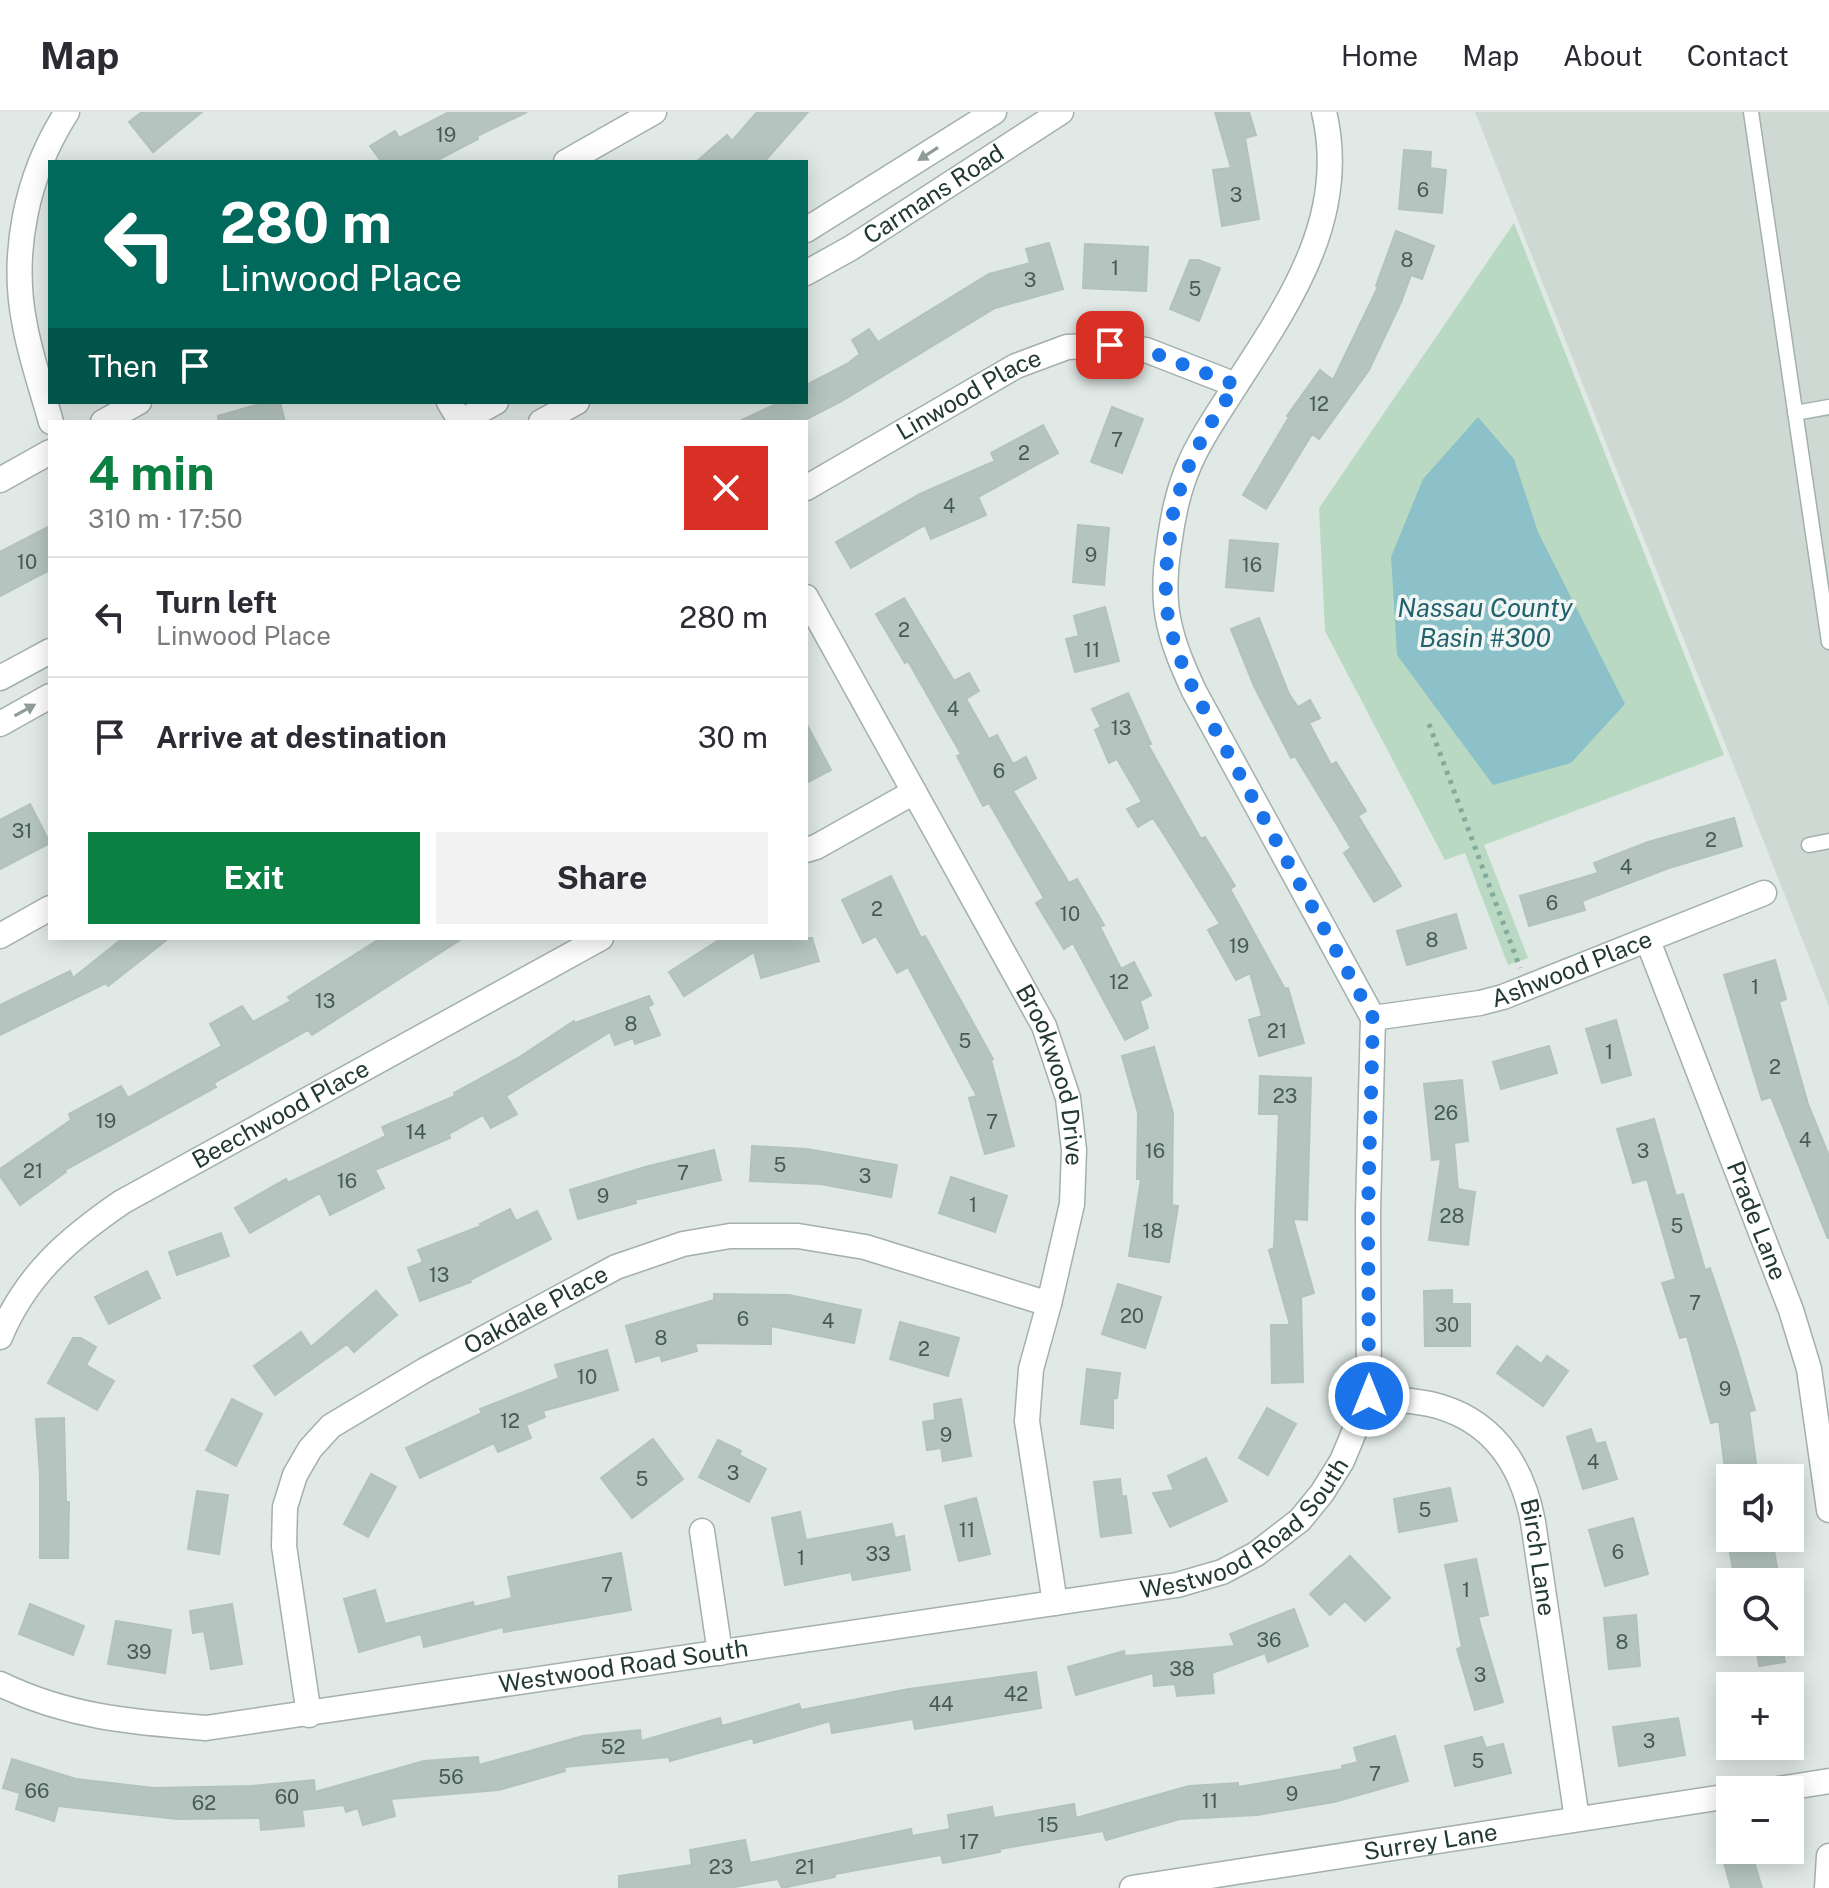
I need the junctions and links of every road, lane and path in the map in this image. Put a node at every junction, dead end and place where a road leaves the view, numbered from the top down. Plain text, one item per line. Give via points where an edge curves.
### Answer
1 (67, 112) edge
2 (654, 112) edge
3 (994, 112) edge
4 (1061, 112) edge
5 (1324, 112) edge
6 (1751, 112) edge
7 (570, 160) edge
8 (808, 229) edge
9 (808, 272) edge
10 (1236, 385) junction
11 (135, 404) edge
12 (492, 404) edge
13 (573, 404) edge
14 (1829, 407) edge
15 (1795, 413) junction
16 (50, 420) edge
17 (107, 420) edge
18 (464, 420) edge
19 (545, 420) edge
20 (48, 453) edge
21 (0, 480) edge
22 (808, 487) edge
23 (808, 601) edge
24 (1829, 642) edge
25 (48, 652) edge
26 (0, 678) edge
27 (48, 697) edge
28 (0, 724) edge
29 (1429, 724) dead end
30 (914, 792) junction
31 (1829, 841) edge
32 (1809, 845) dead end
33 (808, 849) edge
34 (1764, 893) dead end
35 (48, 909) edge
36 (0, 936) edge
37 (597, 940) edge
38 (1648, 941) junction
39 (1528, 987) junction
40 (1373, 1018) junction
41 (1049, 1304) junction
42 (0, 1337) edge
43 (1369, 1396) junction
44 (1829, 1510) edge
45 (702, 1531) dead end
46 (1055, 1603) junction
47 (720, 1653) junction
48 (0, 1684) edge
49 (309, 1715) junction
50 (1829, 1781) edge
51 (1804, 1785) edge
52 (1716, 1798) edge
53 (1577, 1819) junction
54 (1829, 1856) edge
55 (1132, 1888) edge
56 (1827, 1888) edge

1 - 16 street via 51,137 29,197 20,243 25,325
2 - 7 street
3 -> 8 street, Carmans Road
4 - 9 street, Carmans Road
5 - 10 street via 1330,182 1325,213 1301,280
6 - 15 lane
10 - 22 street, Linwood Place via 1146,350 1067,347 1016,366
10 - 40 street via 1207,429 1174,506 1165,577 1168,620 1194,691
11 - 17 street
12 - 18 street
13 - 19 street
14 - 15 lane
15 - 24 lane
20 - 21 street
23 - 30 street, Brookwood Drive
25 - 26 street
28 -> 27 street
29 - 39 path
30 - 33 street
30 - 41 street, Brookwood Drive via 1044,1026 1068,1098 1074,1150 1072,1204
31 - 32 lane
34 - 38 street, Ashwood Place
35 - 36 street
37 - 42 street, Beechwood Place via 122,1202 50,1259
38 - 39 street, Ashwood Place
38 - 44 street, Prade Lane via 1791,1310 1809,1369
39 - 40 street, Ashwood Place via 1480,1003
40 - 43 street, Westwood Road South
41 - 46 street, Brookwood Drive via 1031,1369 1027,1421
41 - 49 street, Oakdale Place via 865,1247 798,1236 730,1236 683,1244 616,1267 425,1370 331,1426 295,1475 285,1507 284,1546
43 - 46 street, Westwood Road South via 1342,1461 1322,1493 1300,1520 1256,1554 1222,1572 1177,1585
43 - 53 street, Birch Lane via 1458,1413 1495,1440 1519,1472 1533,1522
45 - 47 street
46 - 47 street, Westwood Road South
47 - 49 street, Westwood Road South
48 - 49 street, Westwood Road South via 45,1704 120,1721 206,1728
50 - 51 street
52 - 53 street, Surrey Lane
53 - 55 street, Surrey Lane
54 - 56 street

